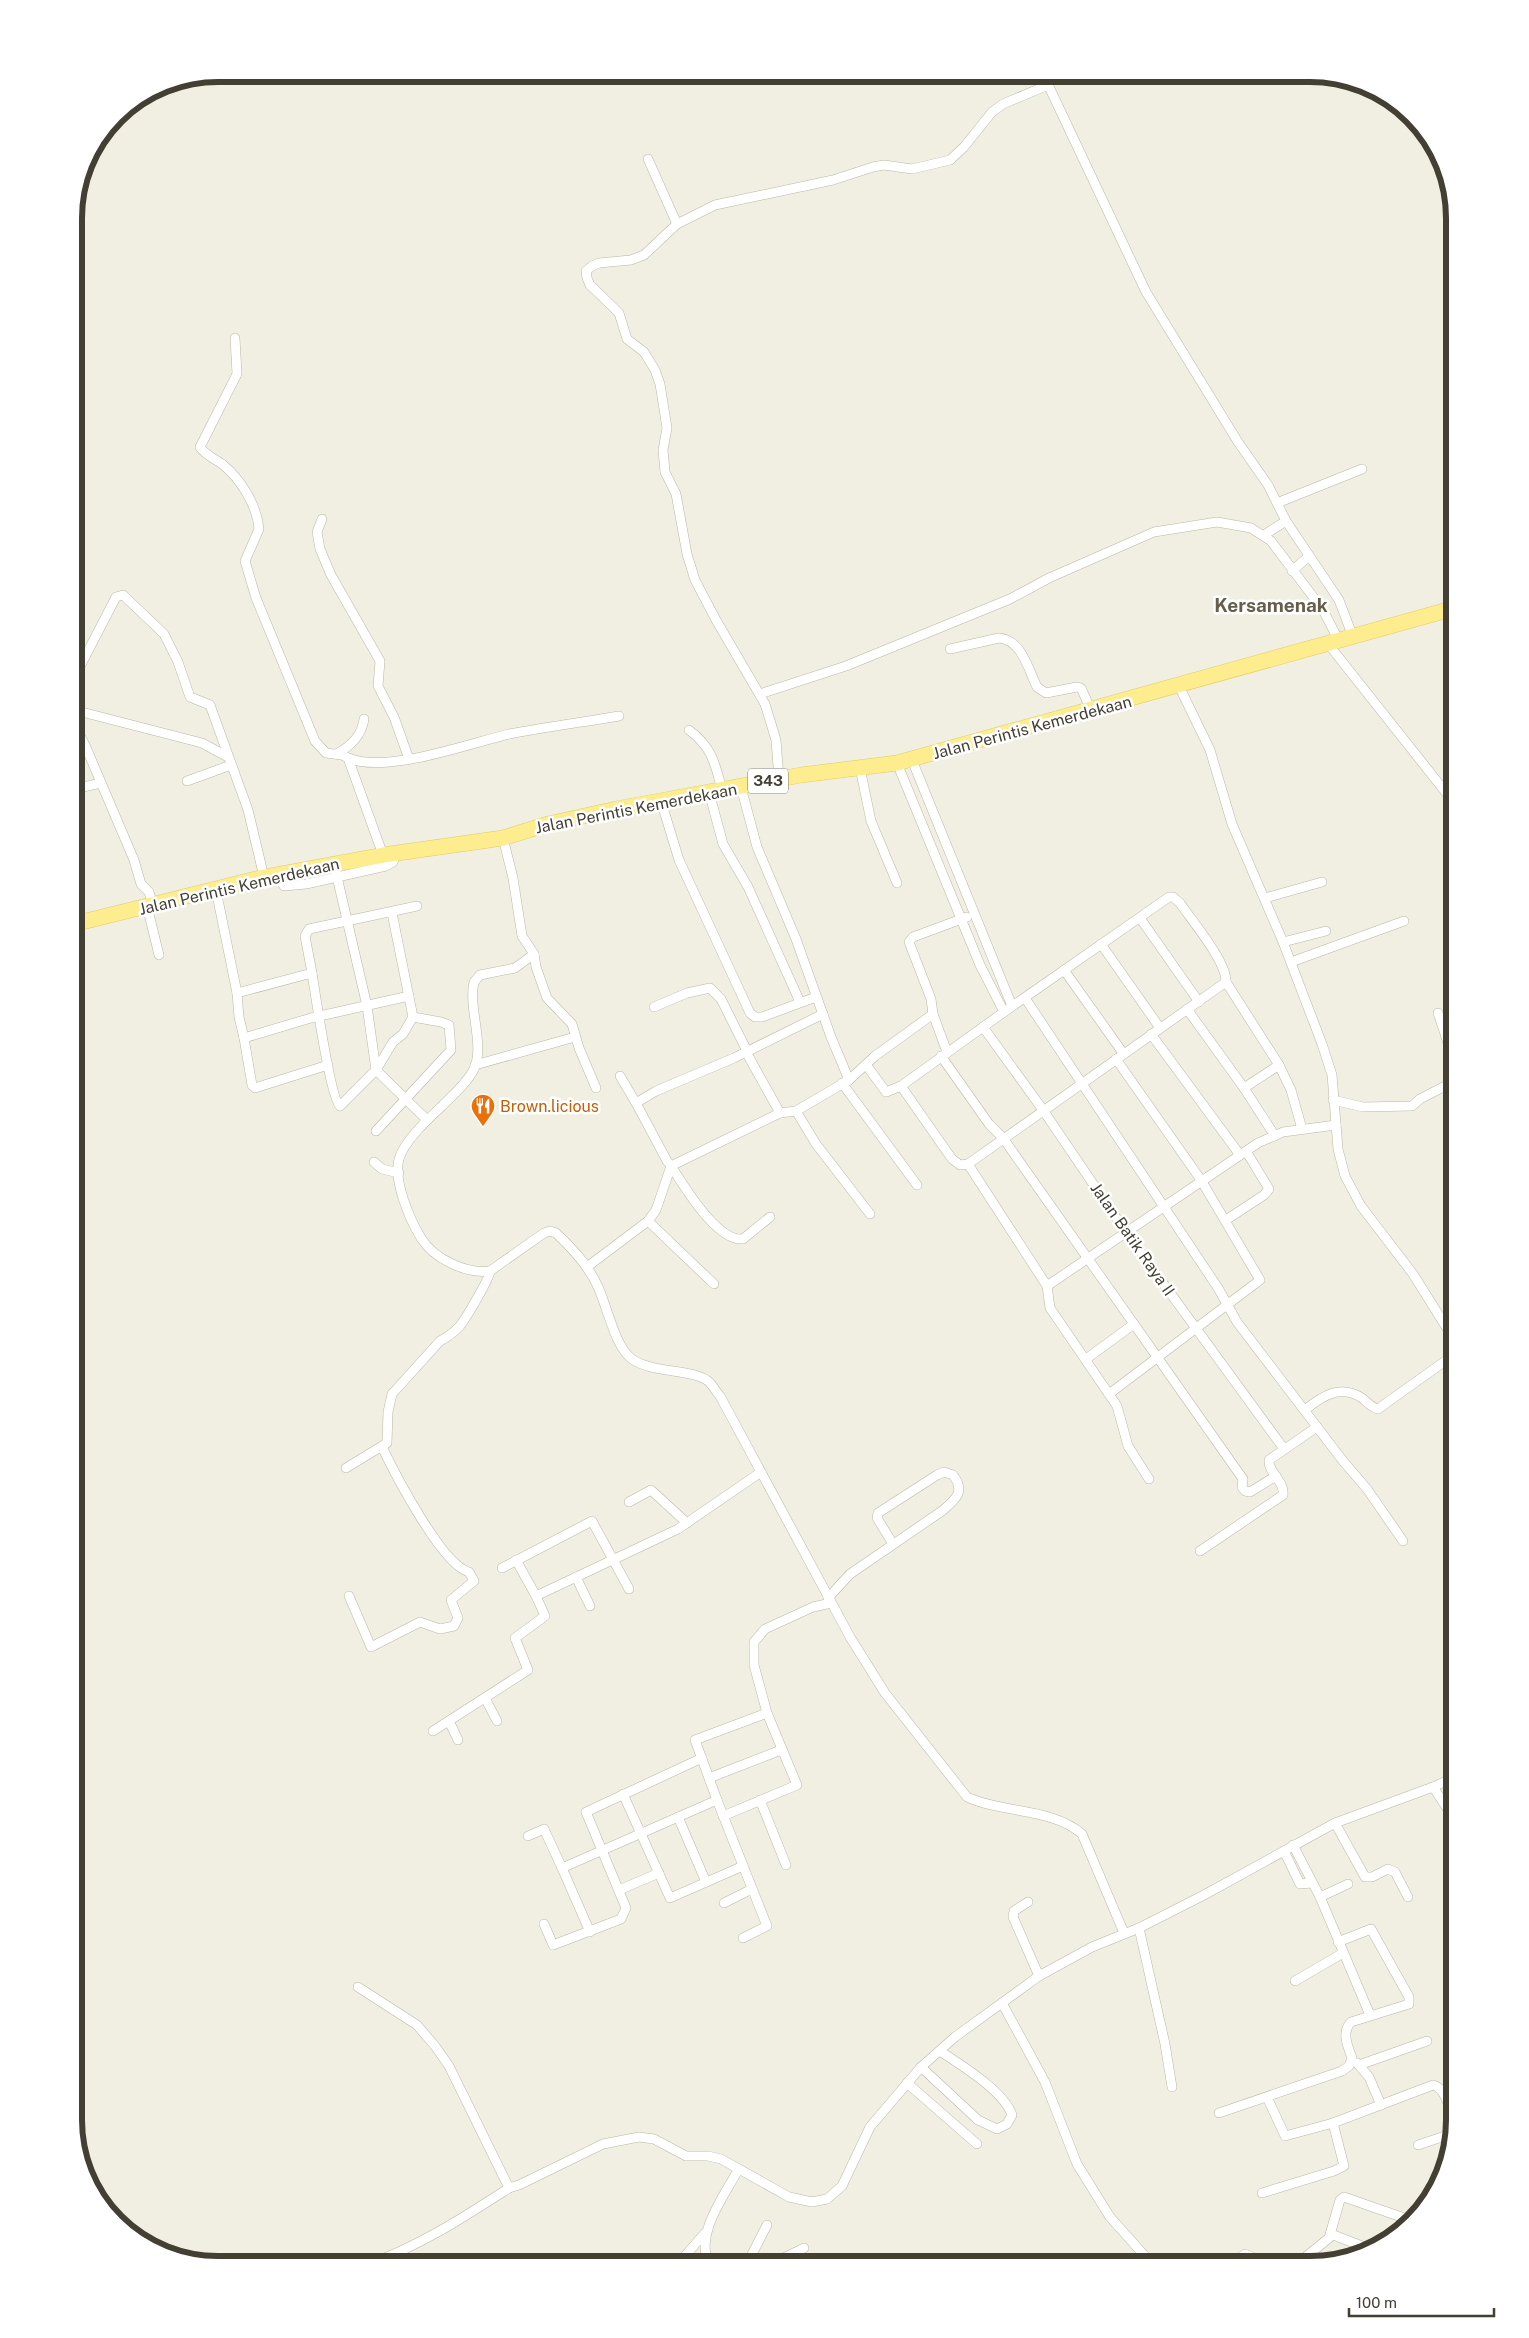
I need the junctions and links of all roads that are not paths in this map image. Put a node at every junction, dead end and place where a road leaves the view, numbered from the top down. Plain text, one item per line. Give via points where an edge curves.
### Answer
1 (1048, 85) joint
2 (648, 159) dead end
3 (677, 224) junction
4 (235, 338) dead end
5 (1362, 469) dead end
6 (1277, 503) junction
7 (322, 519) dead end
8 (1286, 521) junction
9 (1264, 535) junction
10 (1308, 557) junction
11 (1292, 571) junction
12 (1446, 611) edge
13 (1340, 641) junction
14 (950, 649) dead end
15 (83, 661) edge
16 (1179, 686) junction
17 (760, 694) junction
18 (1091, 710) junction
19 (83, 712) edge
20 (620, 716) dead end
21 (364, 718) dead end
22 (689, 730) dead end
23 (83, 741) edge
24 (336, 754) junction
25 (228, 756) junction
26 (348, 758) junction
27 (409, 759) junction
28 (904, 762) junction
29 (860, 768) junction
30 (779, 779) junction
31 (187, 781) dead end
32 (101, 783) junction
33 (741, 786) junction
34 (83, 787) edge
35 (716, 791) junction
36 (1446, 791) edge
37 (661, 801) junction
38 (503, 838) junction
39 (390, 854) junction
40 (950, 856) junction
41 (936, 860) junction
42 (336, 870) junction
43 (271, 876) junction
44 (1322, 882) dead end
45 (896, 883) dead end
46 (216, 890) junction
47 (1265, 898) junction
48 (150, 906) junction
49 (417, 906) dead end
50 (392, 913) junction
51 (974, 915) junction
52 (1140, 918) junction
53 (961, 919) junction
54 (348, 921) junction
55 (1404, 921) dead end
56 (83, 922) edge
57 (1326, 931) dead end
58 (1283, 942) junction
59 (1101, 944) junction
60 (534, 954) junction
61 (159, 955) dead end
62 (993, 960) junction
63 (1291, 962) junction
64 (980, 965) junction
65 (1064, 970) junction
66 (312, 973) junction
67 (1226, 982) junction
68 (237, 994) junction
69 (409, 996) junction
70 (816, 997) junction
71 (1025, 998) junction
72 (800, 1002) junction
73 (1199, 1002) junction
74 (367, 1006) junction
75 (654, 1007) dead end
76 (1008, 1009) junction
77 (1187, 1009) junction
78 (1438, 1012) dead end
79 (823, 1014) junction
80 (933, 1014) junction
81 (320, 1016) junction
82 (413, 1017) junction
83 (983, 1028) junction
84 (1160, 1028) junction
85 (1152, 1034) junction
86 (1446, 1036) edge
87 (575, 1037) junction
88 (244, 1038) junction
89 (392, 1042) junction
90 (374, 1045) junction
91 (746, 1052) junction
92 (944, 1054) junction
93 (1119, 1056) junction
94 (328, 1065) junction
95 (475, 1065) junction
96 (1279, 1065) junction
97 (867, 1066) junction
98 (376, 1070) junction
99 (620, 1076) dead end
100 (845, 1081) junction
101 (1081, 1085) junction
102 (901, 1086) junction
103 (1446, 1086) edge
104 (596, 1088) dead end
105 (1244, 1088) junction
106 (407, 1099) junction
107 (1333, 1100) junction
108 (636, 1102) junction
109 (1043, 1110) junction
110 (796, 1111) junction
111 (780, 1114) junction
112 (427, 1120) junction
113 (1336, 1125) junction
114 (1302, 1129) junction
115 (376, 1131) dead end
116 (1275, 1136) junction
117 (1003, 1138) junction
118 (1243, 1153) junction
119 (374, 1162) dead end
120 (968, 1164) junction
121 (671, 1166) junction
122 (399, 1173) junction
123 (1201, 1180) junction
124 (916, 1185) dead end
125 (1162, 1206) junction
126 (870, 1214) dead end
127 (770, 1217) dead end
128 (1226, 1220) junction
129 (648, 1221) junction
130 (1125, 1231) junction
131 (1086, 1258) junction
132 (587, 1267) junction
133 (490, 1271) junction
134 (714, 1284) dead end
135 (1046, 1286) junction
136 (1229, 1306) junction
137 (1134, 1324) junction
138 (1446, 1327) edge
139 (1196, 1328) junction
140 (1158, 1358) junction
141 (1086, 1359) junction
142 (1446, 1360) edge
143 (1109, 1394) junction
144 (1305, 1410) junction
145 (1317, 1427) junction
146 (382, 1447) junction
147 (1284, 1449) junction
148 (346, 1468) dead end
149 (761, 1472) junction
150 (1276, 1476) junction
151 (1149, 1479) dead end
152 (629, 1502) dead end
153 (687, 1522) junction
154 (1403, 1541) dead end
155 (893, 1544) junction
156 (1200, 1551) dead end
157 (516, 1560) junction
158 (613, 1560) junction
159 (502, 1568) dead end
160 (576, 1577) junction
161 (629, 1589) dead end
162 (349, 1596) dead end
163 (536, 1596) junction
164 (829, 1601) junction
165 (590, 1606) dead end
166 (485, 1698) junction
167 (767, 1713) junction
168 (449, 1721) junction
169 (497, 1721) dead end
170 (433, 1732) dead end
171 (458, 1740) dead end
172 (781, 1750) junction
173 (702, 1758) junction
174 (709, 1778) junction
175 (1446, 1781) edge
176 (1433, 1787) junction
177 (623, 1794) junction
178 (717, 1800) junction
179 (760, 1800) junction
180 (1446, 1806) edge
181 (723, 1816) junction
182 (678, 1817) junction
183 (1335, 1823) junction
184 (642, 1833) junction
185 (528, 1836) dead end
186 (1293, 1845) junction
187 (602, 1850) junction
188 (1284, 1851) junction
189 (786, 1865) dead end
190 (742, 1866) junction
191 (562, 1868) junction
192 (659, 1873) junction
193 (706, 1882) junction
194 (1312, 1883) junction
195 (1348, 1884) dead end
196 (752, 1889) junction
197 (619, 1890) junction
198 (1320, 1897) junction
199 (1408, 1897) dead end
200 (1028, 1902) dead end
201 (724, 1903) dead end
202 (544, 1924) dead end
203 (1139, 1928) junction
204 (590, 1932) junction
205 (1124, 1933) junction
206 (743, 1938) dead end
207 (1338, 1942) junction
208 (1343, 1953) junction
209 (1039, 1976) junction
210 (1295, 1981) dead end
211 (358, 1986) dead end
212 (1002, 2003) junction
213 (1370, 2015) junction
214 (1427, 2041) dead end
215 (940, 2051) junction
216 (1356, 2062) junction
217 (921, 2067) junction
218 (907, 2083) junction
219 (1172, 2087) dead end
220 (1267, 2097) junction
221 (1446, 2101) edge
222 (1381, 2105) junction
223 (1218, 2113) dead end
224 (1333, 2123) junction
225 (1445, 2136) edge
226 (977, 2144) dead end
227 (1418, 2145) dead end
228 (738, 2170) junction
229 (510, 2188) junction
230 (1262, 2193) dead end
231 (1404, 2218) edge
232 (767, 2225) dead end
233 (705, 2232) junction
234 (1331, 2234) junction
235 (1361, 2246) edge
236 (804, 2248) dead end
237 (395, 2255) edge
238 (685, 2255) edge
239 (704, 2255) edge
240 (751, 2255) edge
241 (788, 2256) edge
242 (1145, 2256) edge
243 (1307, 2256) edge

1 - 3 street via 992,112 964,147 943,163 912,170 884,165 873,167 817,184 729,201
1 - 6 street via 1146,292
2 - 3 street
3 - 17 street via 649,252 631,260 592,266 586,271 586,278 619,313 625,335 650,359 656,370 667,428 663,450 665,472 676,494 695,580
4 - 24 street via 237,374 200,447 241,484 249,499 259,529 244,560 256,598 315,741 322,751
5 - 6 street
6 - 8 street
7 - 27 street via 317,532 320,549 331,575 380,661 378,686 394,716
8 - 9 street
8 - 10 street
9 - 11 street
9 - 17 street via 1251,528 1217,522 1154,532 1049,578 1010,600 846,666
10 - 11 street
10 - 13 street via 1339,600
11 - 13 street via 1323,610
12 - 13 main road, Jalan Perintis Kemerdekaan / 343
13 - 16 main road, Jalan Perintis Kemerdekaan / 343
13 - 36 street
14 - 18 street via 1006,638 1018,647 1041,691 1081,688
15 - 25 street via 116,597 123,595 164,634 189,695 210,705
16 - 18 main road, Jalan Perintis Kemerdekaan / 343
16 - 47 street via 1210,750 1232,824
17 - 30 street via 776,740
18 - 28 main road, Jalan Perintis Kemerdekaan / 343
19 - 25 street via 202,743
20 - 27 street via 511,734
21 - 24 street via 359,733 345,750
22 - 35 street via 711,752
23 - 32 street
24 - 26 street
25 - 31 street
25 - 43 street
26 - 27 street via 366,763
26 - 39 street
28 - 29 main road, Jalan Perintis Kemerdekaan / 343
28 - 40 street
28 - 41 street
29 - 30 main road, Jalan Perintis Kemerdekaan / 343
29 - 45 street via 871,821
30 - 33 main road, Jalan Perintis Kemerdekaan / 343
32 - 34 street
32 - 48 street via 142,884 149,892
33 - 35 main road, Jalan Perintis Kemerdekaan / 343
33 - 70 street via 757,847 796,939
35 - 37 main road, Jalan Perintis Kemerdekaan / 343
35 - 72 street via 723,844 748,887
37 - 38 main road, Jalan Perintis Kemerdekaan / 343 via 548,824
37 - 72 street via 679,860 750,1013 762,1017
38 - 39 main road, Jalan Perintis Kemerdekaan / 343
38 - 60 street via 522,936
39 - 42 main road, Jalan Perintis Kemerdekaan / 343
40 - 41 street
40 - 51 street
41 - 53 street
42 - 43 main road, Jalan Perintis Kemerdekaan / 343
42 - 54 street
43 - 46 main road, Jalan Perintis Kemerdekaan / 343
44 - 47 street
46 - 48 main road, Jalan Perintis Kemerdekaan / 343
46 - 68 street
47 - 58 street
48 - 56 main road, Jalan Perintis Kemerdekaan / 343
48 - 61 street
49 - 50 street
50 - 54 street
50 - 69 street
51 - 53 street
51 - 62 street
52 - 59 street
52 - 67 street via 1169,897 1177,899 1222,966
52 - 73 street
53 - 64 street
53 - 80 street via 913,937 909,942 931,1000
54 - 66 street via 307,930 305,936
54 - 74 street
55 - 63 street
57 - 58 street
58 - 63 street
59 - 65 street
59 - 84 street
60 - 87 street via 548,998 572,1024
60 - 95 street via 515,968 480,975 474,982 478,1055
62 - 64 street
62 - 76 street
63 - 107 street via 1332,1075
64 - 76 street
65 - 71 street
65 - 93 street
66 - 68 street
66 - 81 street
67 - 73 street
67 - 96 street
68 - 88 street
69 - 74 street
69 - 82 street
70 - 72 street
70 - 79 street
71 - 76 street
71 - 101 street
73 - 77 street
74 - 81 street
74 - 90 street
75 - 91 street via 687,993 710,988 721,999
76 - 83 street
77 - 84 street
77 - 105 street
78 - 86 street
79 - 91 street
79 - 100 street
80 - 92 street
80 - 97 street
81 - 88 street
81 - 94 street
82 - 89 street via 403,1034
82 - 106 street via 445,1023 450,1030 451,1045 449,1053
83 - 92 street
83 - 109 street, Jalan Batik Raya II
84 - 85 street
85 - 93 street
85 - 118 street
87 - 95 street
87 - 104 street
88 - 94 street via 255,1088
89 - 90 street
89 - 98 street
90 - 98 street
91 - 108 street
91 - 111 street
92 - 102 street
92 - 117 street via 989,1124
93 - 101 street
93 - 123 street
94 - 98 street via 340,1106
95 - 112 street via 456,1092
96 - 105 street
96 - 114 street via 1291,1090
97 - 100 street
97 - 102 street via 886,1092
98 - 106 street
99 - 108 street
100 - 110 street
100 - 124 street
101 - 109 street
101 - 125 street
102 - 120 street via 952,1159 960,1165
103 - 107 street via 1412,1106 1363,1107
105 - 116 street
106 - 112 street
106 - 115 street
107 - 113 street
108 - 121 street
109 - 117 street
109 - 130 street, Jalan Batik Raya II
110 - 111 street
110 - 126 street via 816,1144
111 - 121 street
112 - 122 street via 399,1158
113 - 114 street
113 - 138 street via 1345,1176 1361,1206 1413,1274
114 - 116 street
116 - 118 street
117 - 120 street
117 - 131 street
118 - 123 street
118 - 128 street via 1269,1189
119 - 122 street via 382,1169
120 - 135 street
121 - 127 street via 700,1210 733,1238 743,1240
121 - 129 street via 656,1210
122 - 133 street via 408,1212 423,1242 452,1264 469,1270
123 - 125 street
123 - 128 street
125 - 130 street
125 - 136 street
128 - 136 street via 1260,1280
129 - 132 street
129 - 134 street
130 - 131 street
130 - 139 street, Jalan Batik Raya II
131 - 135 street
131 - 137 street
132 - 133 street via 556,1233 550,1231
132 - 149 street via 627,1355 640,1364 695,1375 708,1382 720,1396
133 - 146 street via 487,1285 478,1294 462,1323 449,1337 440,1341 392,1394 388,1442
135 - 141 street via 1050,1308
136 - 139 street
136 - 144 street via 1237,1322
137 - 140 street
137 - 141 street
139 - 140 street
139 - 147 street, Jalan Batik Raya II
140 - 143 street
140 - 150 street via 1243,1479 1245,1491 1250,1492
141 - 143 street
142 - 144 street via 1378,1409 1355,1394 1335,1391
143 - 151 street via 1117,1406 1128,1446
144 - 145 street
145 - 147 street
145 - 154 street via 1367,1489
146 - 148 street
146 - 162 street via 402,1488 446,1554 460,1570 469,1572 474,1581 451,1600 458,1618 454,1626 440,1629 420,1622 371,1646
147 - 150 street via 1268,1463
149 - 153 street
149 - 164 street
150 - 156 street via 1284,1491 1280,1498
152 - 153 street via 651,1490
153 - 158 street
155 - 155 street via 955,1501 960,1487 954,1475 944,1472 937,1475 878,1513 877,1518
155 - 164 street via 850,1574
157 - 158 street via 592,1521
157 - 159 street
157 - 163 street
158 - 160 street
158 - 161 street
160 - 163 street
160 - 165 street
163 - 166 street via 545,1616 515,1638 528,1670
164 - 167 street via 765,1629 754,1642 754,1665
164 - 205 street via 885,1693 967,1797 1072,1826 1082,1834
166 - 168 street
166 - 169 street
167 - 172 street
167 - 173 street via 696,1740
168 - 170 street
168 - 171 street
172 - 174 street
172 - 179 street via 796,1785
173 - 174 street
173 - 177 street
174 - 178 street
175 - 176 street
176 - 180 street
176 - 183 street
177 - 184 street
177 - 187 street via 586,1812
178 - 181 street
178 - 182 street
179 - 181 street
179 - 189 street
181 - 190 street
182 - 184 street
182 - 193 street
183 - 186 street
183 - 199 street via 1365,1876 1372,1877 1388,1869 1395,1872
184 - 187 street
184 - 192 street
185 - 191 street via 544,1828
186 - 188 street
186 - 194 street
187 - 191 street
187 - 197 street
188 - 194 street via 1300,1884
188 - 203 street
190 - 193 street
190 - 196 street
191 - 204 street
192 - 193 street via 670,1898
192 - 197 street
194 - 198 street
195 - 198 street
196 - 201 street
196 - 206 street via 767,1926
197 - 204 street via 626,1908 621,1918
198 - 207 street
200 - 209 street via 1014,1910 1013,1917
202 - 204 street via 553,1945
203 - 205 street
203 - 219 street
205 - 209 street via 1074,1955
207 - 208 street
207 - 213 street via 1371,1928 1409,1997 1406,2006
208 - 210 street
208 - 213 street
209 - 212 street
211 - 229 street via 417,2025 435,2046 449,2066
212 - 215 street
212 - 242 street via 1045,2082 1077,2164 1110,2216
213 - 216 street via 1346,2026 1345,2035
214 - 216 street
215 - 217 street
215 - 217 street via 1000,2095 1012,2115 1007,2124 996,2129 978,2120
216 - 220 street
216 - 222 street via 1374,2086
217 - 218 street
218 - 226 street
218 - 228 street via 870,2127 842,2186 832,2197 812,2202 789,2197
220 - 223 street
220 - 224 street via 1285,2136
221 - 222 street via 1436,2085
222 - 224 street
224 - 230 street via 1344,2166
225 - 227 street
228 - 229 street via 721,2159 686,2156 654,2139 639,2137 603,2144
228 - 233 street
229 - 237 street via 440,2232
231 - 234 street via 1344,2197 1340,2200
232 - 240 street
233 - 238 street
233 - 239 street
234 - 235 street
234 - 243 street
236 - 241 street

